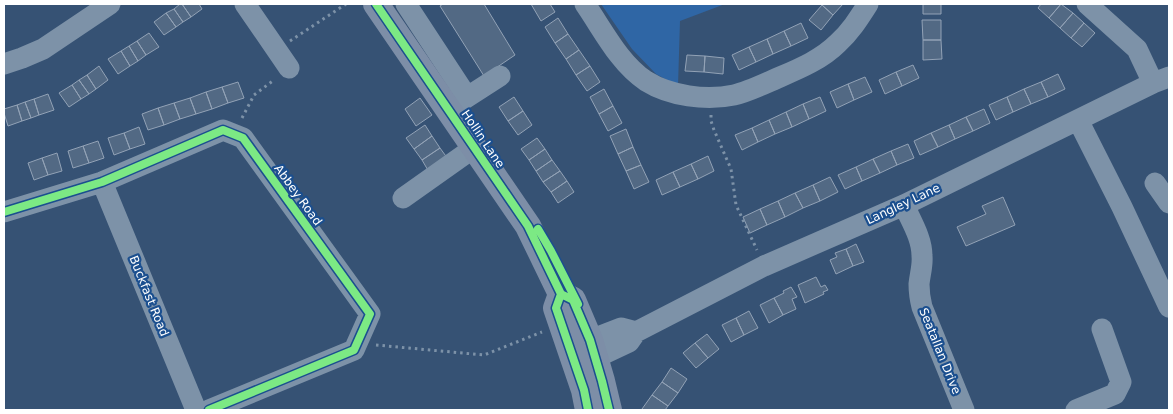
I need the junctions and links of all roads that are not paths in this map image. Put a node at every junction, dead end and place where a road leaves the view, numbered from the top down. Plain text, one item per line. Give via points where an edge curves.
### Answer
1 (110, 4) edge
2 (245, 4) edge
3 (378, 4) edge
4 (406, 4) edge
5 (585, 4) edge
6 (868, 4) edge
7 (1087, 4) edge
8 (4, 64) edge
9 (288, 68) road end
10 (500, 76) dead end
11 (1161, 80) edge
12 (458, 103) junction
13 (1078, 120) junction
14 (475, 148) junction
15 (102, 182) junction
16 (1155, 183) dead end
17 (403, 198) dead end
18 (1169, 203) edge
19 (904, 205) junction
20 (4, 212) edge
21 (561, 294) junction
22 (1169, 307) edge
23 (1102, 329) dead end
24 (586, 351) junction
25 (196, 410) edge
26 (209, 410) edge
27 (588, 410) edge
28 (609, 410) edge
29 (964, 410) edge
30 (1076, 410) edge

1 - 8 street via 43,49
2 - 9 street
3 - 12 main road, Hollin Lane
4 - 12 street
5 - 6 street via 633,70 646,81 690,97 736,95 819,58 853,28
7 - 11 street via 1137,49
10 - 12 street
11 - 13 street, Langley Lane
12 - 14 main road, Hollin Lane
13 - 19 street, Langley Lane
13 - 22 street
14 - 17 street
14 - 21 main road, Hollin Lane via 528,226
15 - 20 street
15 - 25 street, Buckfast Road
15 - 26 street, Abbey Road via 223,130 243,138 370,314 354,350
16 - 18 street
19 - 24 street, Langley Lane via 764,266 636,332 622,328
19 - 29 street, Seatallan Drive via 922,249 919,282 922,307
21 - 24 main road, Hollin Lane via 573,300
21 - 24 main road, Hollin Lane via 556,308 562,324
23 - 30 street via 1122,382 1116,394
24 - 27 main road, Hollin Lane via 584,390
24 - 28 main road, Hollin Lane via 602,380

